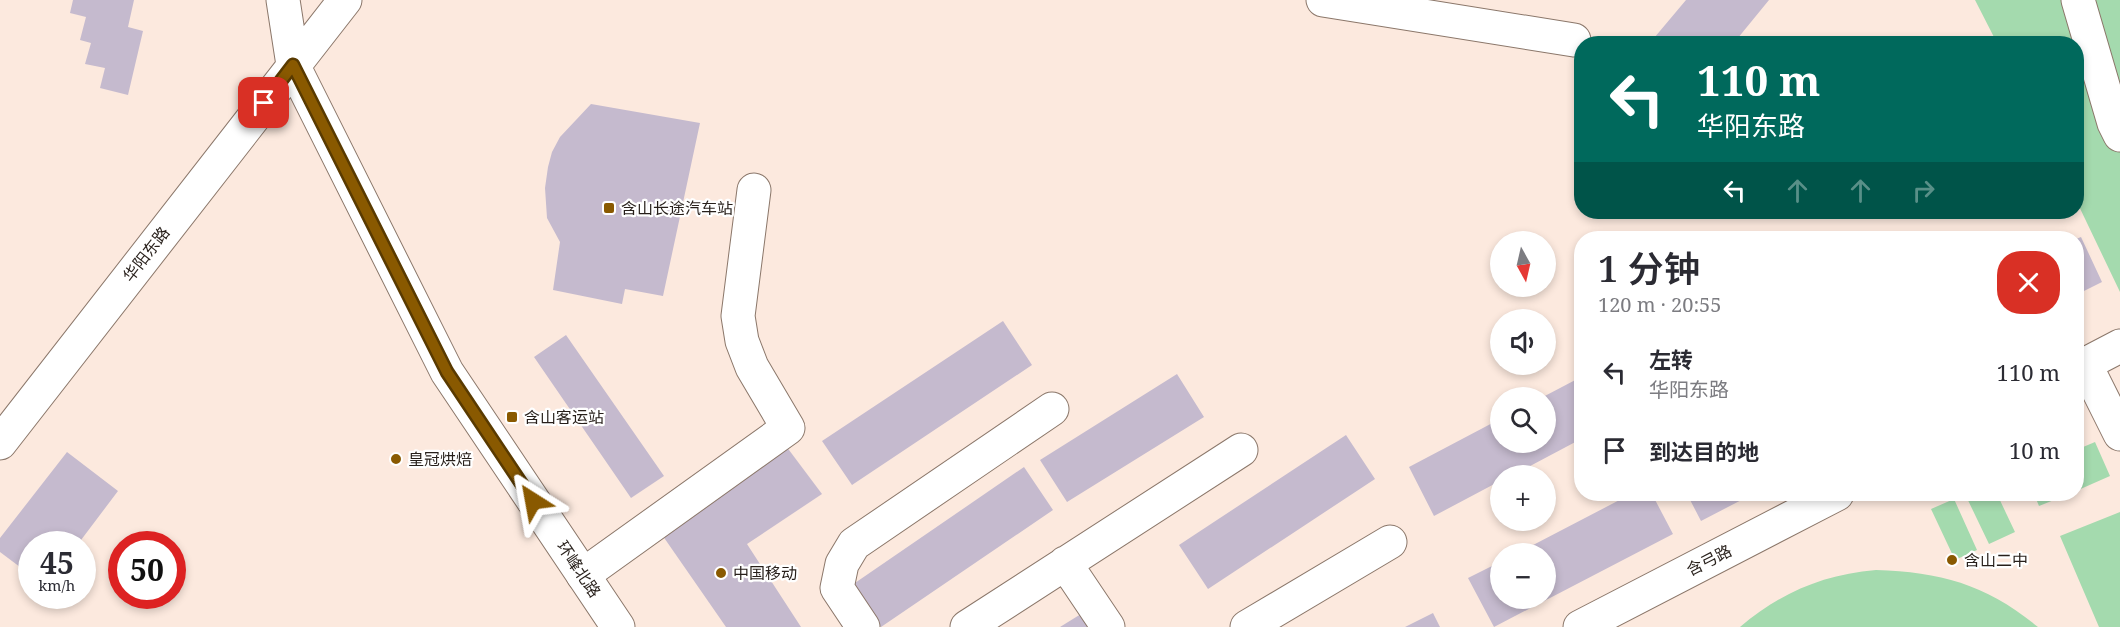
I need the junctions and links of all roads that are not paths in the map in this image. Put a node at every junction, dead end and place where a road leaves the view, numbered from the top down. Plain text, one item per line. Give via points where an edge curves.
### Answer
1 (283, 0) edge
2 (345, 0) edge
3 (1323, 0) edge
4 (2078, 0) edge
5 (1574, 40) dead end
6 (293, 65) junction
7 (2120, 135) edge
8 (754, 190) dead end
9 (2120, 346) edge
10 (2084, 365) edge
11 (2084, 372) edge
12 (1052, 409) dead end
13 (2120, 434) edge
14 (0, 442) edge
15 (1241, 450) dead end
16 (1823, 501) edge
17 (1390, 542) dead end
18 (1065, 563) junction
19 (583, 575) junction
20 (618, 627) edge
21 (863, 627) edge
22 (967, 627) edge
23 (1108, 627) edge
24 (1247, 627) edge
25 (1580, 627) edge

1 - 6 main road, 环峰北路
2 - 6 main road, 华阳东路
3 - 5 main road
4 - 7 main road
6 - 14 main road, 华阳东路
6 - 19 main road, 环峰北路 via 447,372
8 - 19 main road via 738,316 752,367 788,428
9 - 10 main road
11 - 13 main road
12 - 21 main road via 854,544 842,564 837,588
15 - 18 main road
16 - 25 main road, 含弓路
17 - 24 main road
18 - 22 main road
18 - 23 main road
19 - 20 main road, 环峰北路

